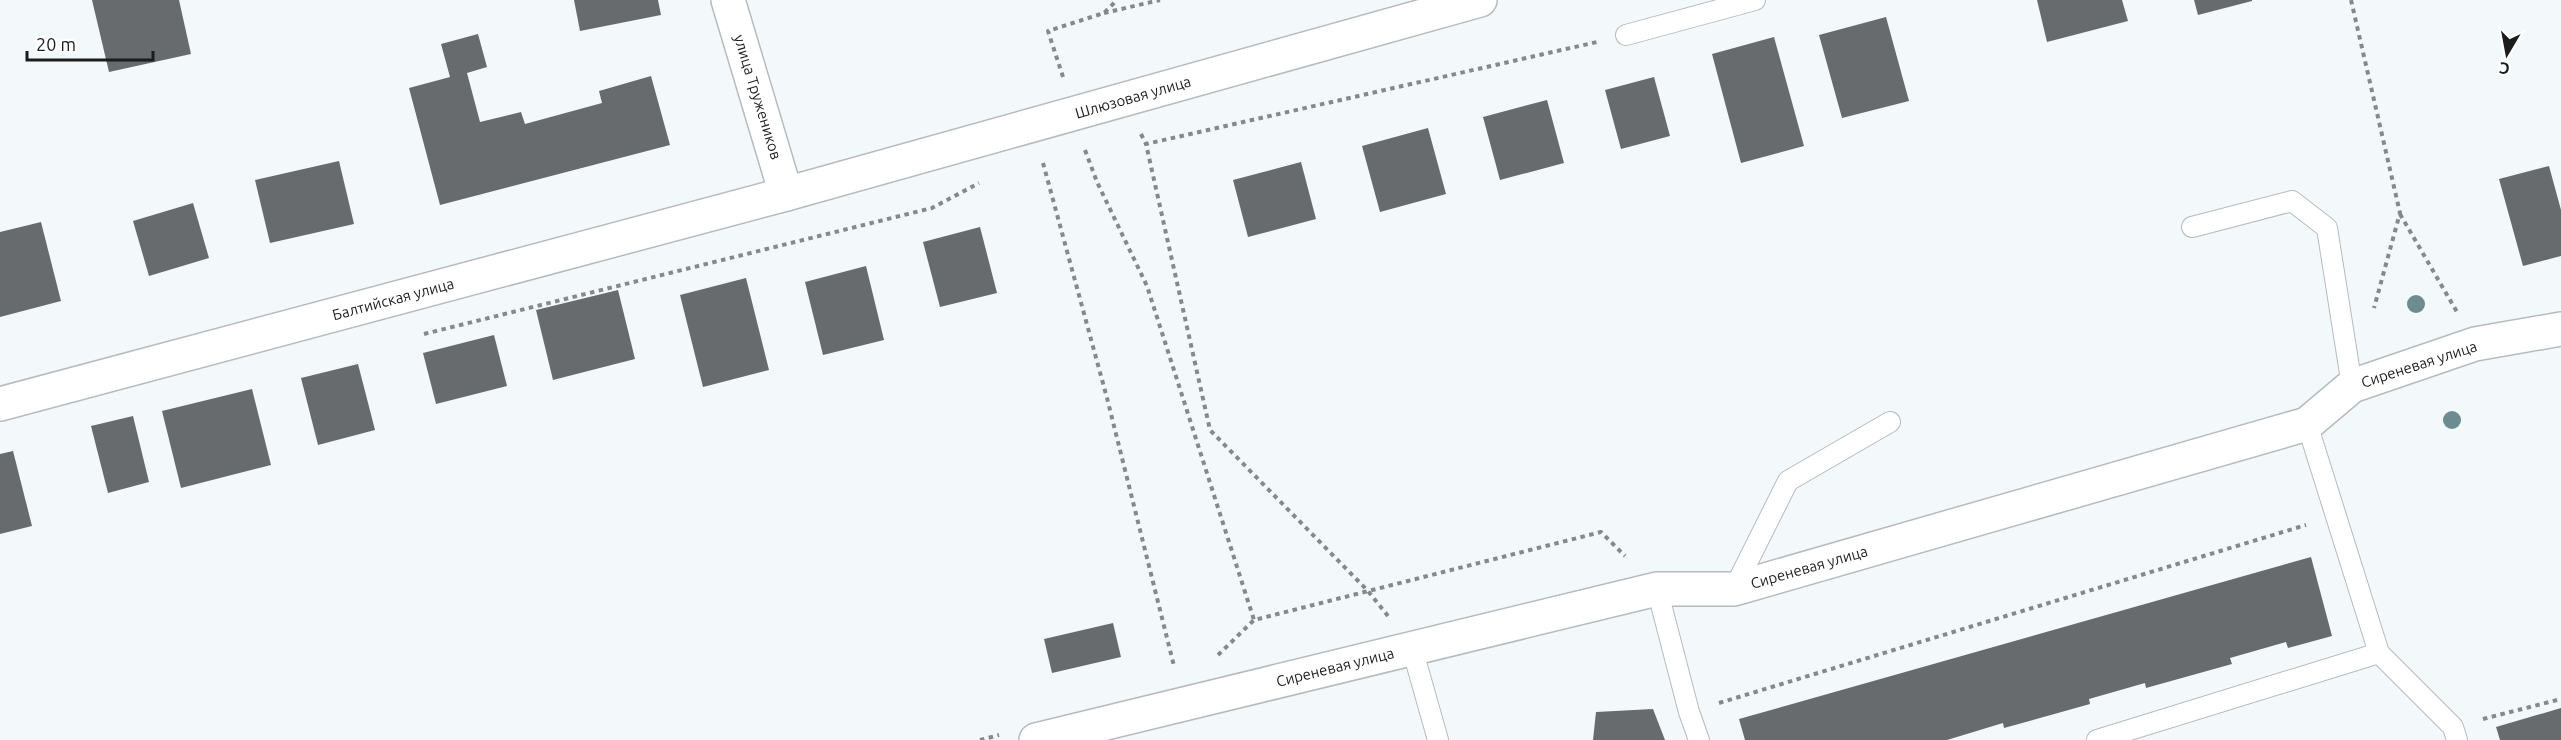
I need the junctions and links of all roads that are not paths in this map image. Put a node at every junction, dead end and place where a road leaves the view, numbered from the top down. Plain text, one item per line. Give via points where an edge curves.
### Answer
1 (728, 0) edge
2 (1480, 0) edge
3 (1755, 0) edge
4 (1626, 35) road end
5 (786, 194) junction
6 (2192, 227) dead end
7 (2561, 329) edge
8 (2352, 386) junction
9 (0, 404) edge
10 (1890, 422) dead end
11 (2307, 424) junction
12 (1657, 589) junction
13 (1734, 589) junction
14 (1412, 648) junction
15 (2379, 652) junction
16 (1093, 734) edge
17 (2455, 734) edge
18 (1036, 740) edge
19 (1438, 740) edge
20 (1699, 740) edge
21 (2097, 740) edge

1 - 5 street, улица Тружеников
2 - 5 street, Шлюзовая улица
3 - 4 lane
5 - 9 street, Балтийская улица
6 - 8 lane via 2292,201 2326,228
7 - 8 street, Сиреневая улица via 2475,344
8 - 11 street, Сиреневая улица
10 - 13 lane via 1788,481
11 - 13 street, Сиреневая улица
11 - 15 lane
12 - 13 street, Сиреневая улица
12 - 14 street, Сиреневая улица
12 - 20 lane
14 - 16 street, Сиреневая улица
14 - 19 lane
15 - 17 lane
15 - 21 lane
16 - 18 street, Сиреневая улица

